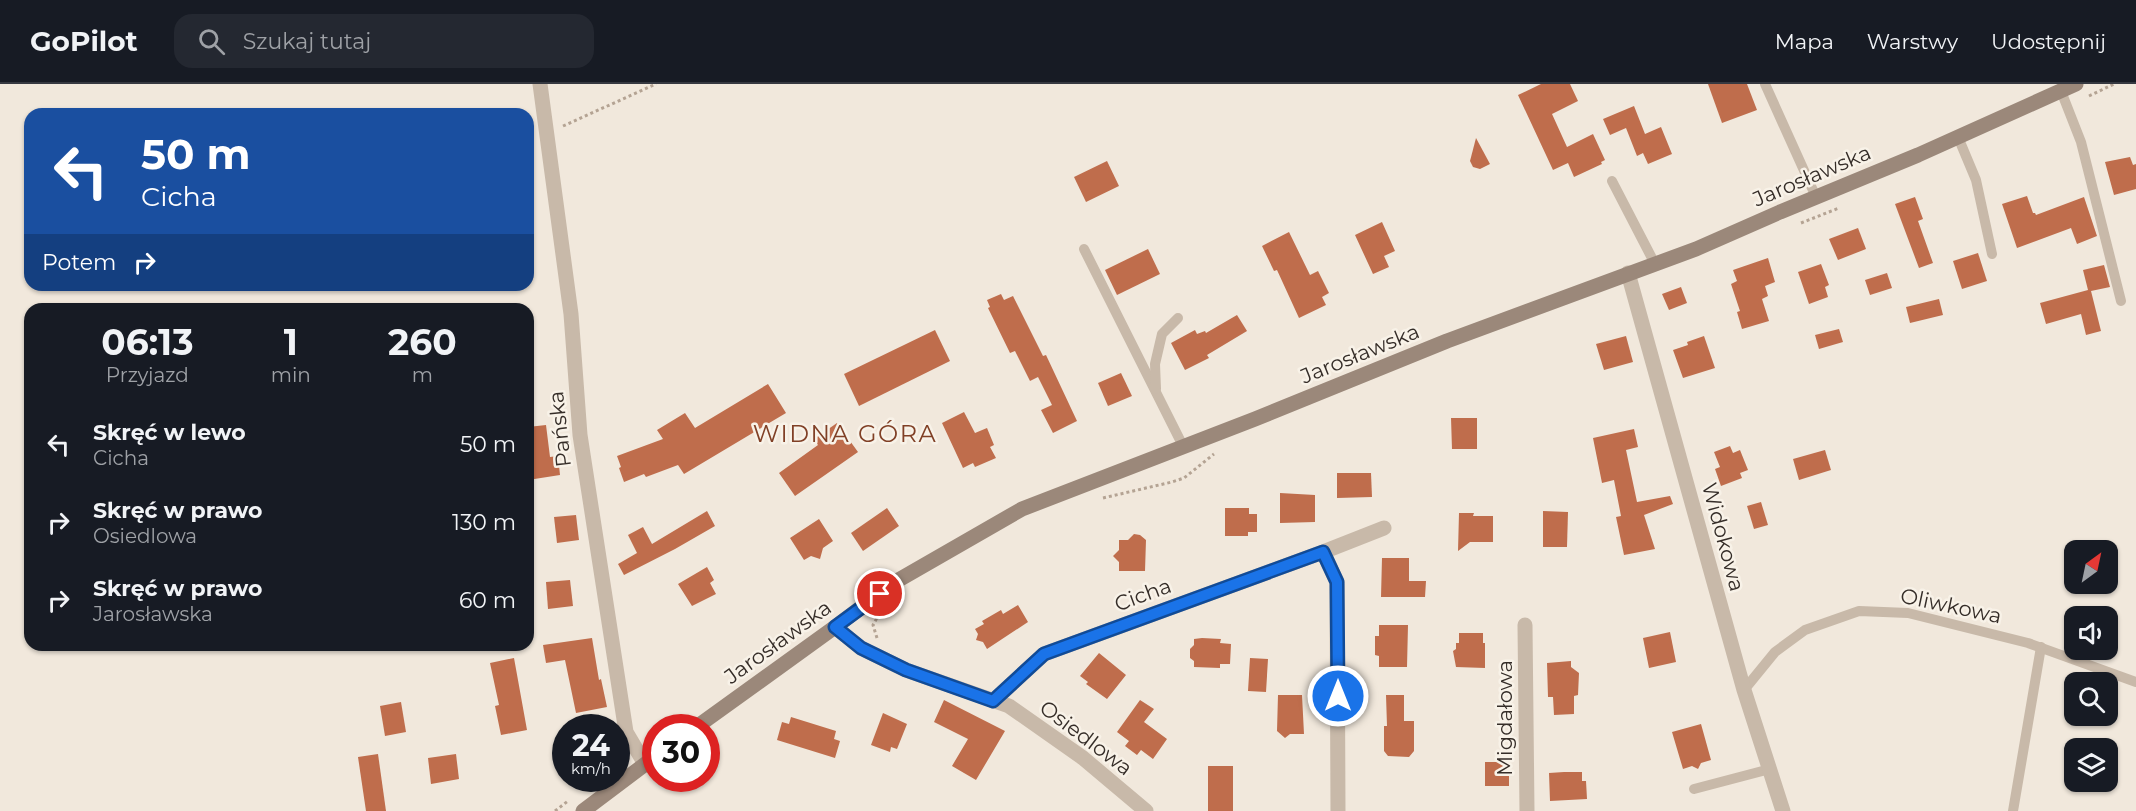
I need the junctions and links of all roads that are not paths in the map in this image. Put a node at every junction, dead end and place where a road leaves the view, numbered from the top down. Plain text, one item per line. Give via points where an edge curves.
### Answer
1 (540, 84) edge
2 (1765, 84) edge
3 (2076, 84) edge
4 (2061, 91) junction
5 (1958, 137) junction
6 (1612, 181) dead end
7 (1816, 197) junction
8 (1084, 249) dead end
9 (1992, 254) dead end
10 (1655, 264) junction
11 (1628, 273) junction
12 (2121, 301) dead end
13 (1178, 318) dead end
14 (1156, 393) junction
15 (1183, 446) junction
16 (1383, 528) dead end
17 (1323, 552) junction
18 (1525, 625) dead end
19 (835, 627) junction
20 (2041, 648) junction
21 (2136, 682) edge
22 (1744, 690) junction
23 (993, 701) junction
24 (714, 714) edge
25 (642, 751) edge
26 (642, 766) edge
27 (1770, 769) junction
28 (1694, 789) dead end
29 (583, 811) edge
30 (1146, 811) edge
31 (1338, 811) edge
32 (1527, 811) edge
33 (1783, 811) edge
34 (2013, 811) edge

1 - 25 street, Pańska via 571,314 580,435 626,732
2 - 7 lane
3 - 4 main road, Jarosławska
4 - 5 main road, Jarosławska
4 - 12 lane via 2081,142
5 - 7 main road, Jarosławska
5 - 9 lane via 1976,180
6 - 10 lane
7 - 10 main road, Jarosławska
8 - 14 lane
10 - 11 main road, Jarosławska
11 - 15 main road, Jarosławska
11 - 22 street, Widokowa
13 - 14 lane via 1162,334 1155,364
14 - 15 lane
15 - 19 main road, Jarosławska via 1022,509 895,582
16 - 17 street, Cicha
17 - 23 street, Cicha via 1044,654
17 - 31 street via 1337,582
18 - 32 street, Migdałowa
19 - 23 street, Osiedlowa via 861,648 906,670
19 - 24 main road, Jarosławska
20 - 21 lane, Oliwkowa
20 - 22 lane, Oliwkowa via 1908,613 1859,611 1805,630 1775,652
20 - 34 lane
22 - 27 street, Widokowa
23 - 30 street, Osiedlowa via 1009,706 1083,758
26 - 29 main road
27 - 28 lane
27 - 33 street, Widokowa

